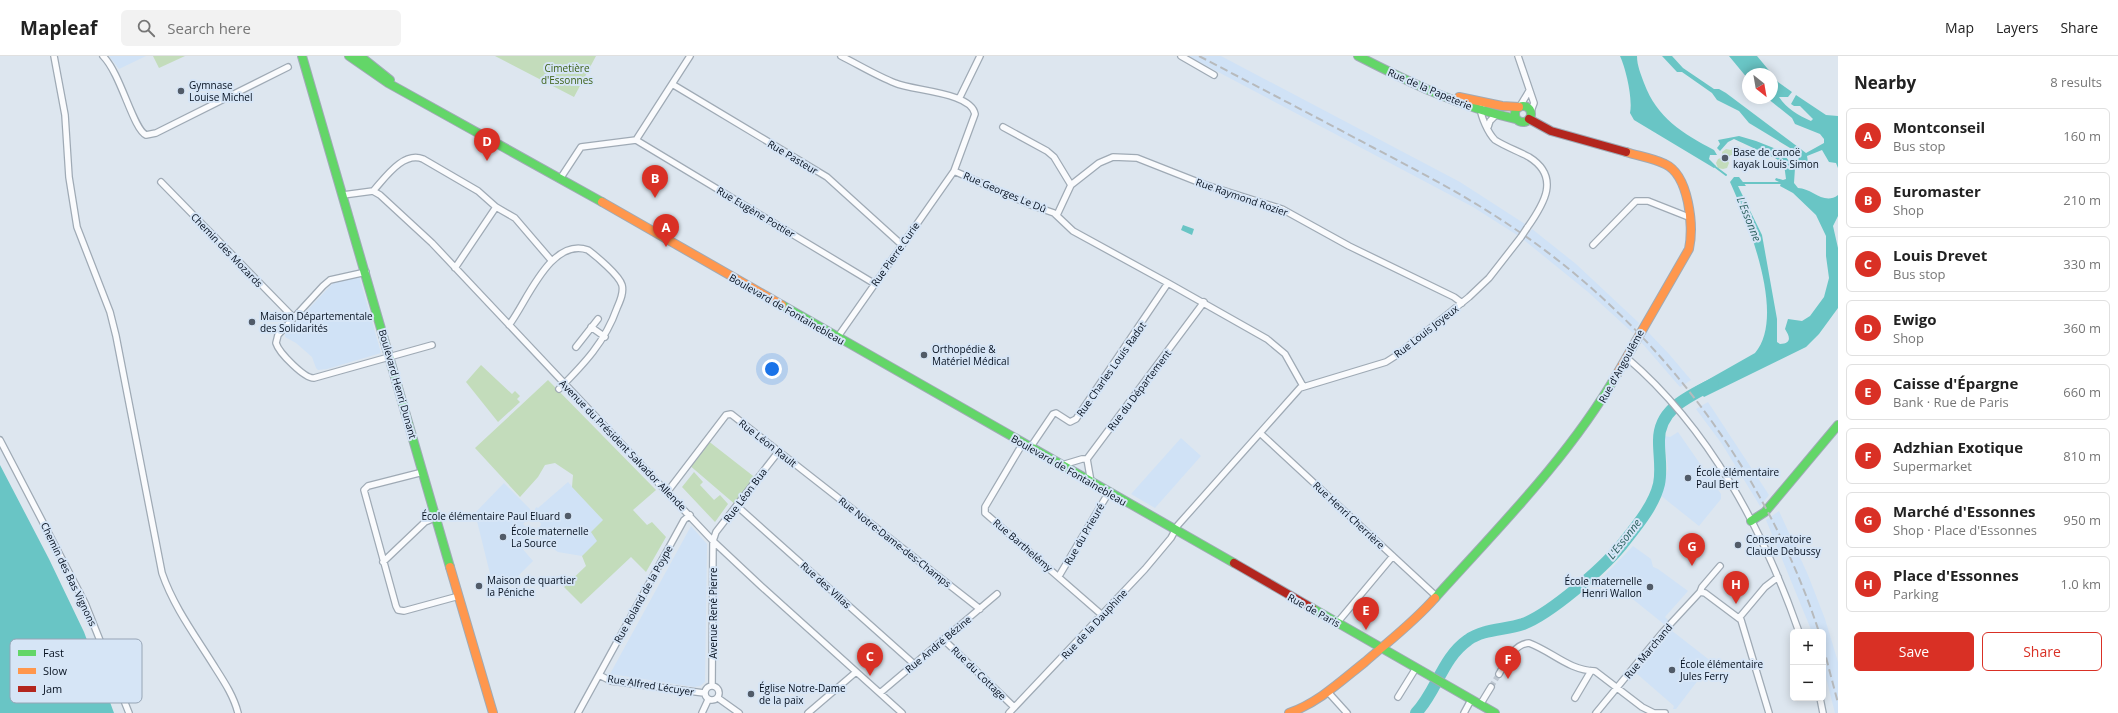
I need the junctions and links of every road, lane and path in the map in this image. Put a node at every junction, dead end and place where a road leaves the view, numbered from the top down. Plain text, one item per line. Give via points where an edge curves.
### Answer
1 (54, 56) edge
2 (103, 56) edge
3 (302, 56) edge
4 (349, 56) edge
5 (360, 56) edge
6 (690, 56) edge
7 (840, 56) edge
8 (980, 56) edge
9 (1181, 56) edge
10 (1358, 56) edge
11 (1367, 56) edge
12 (1518, 56) edge
13 (288, 67) dead end
14 (1214, 75) dead end
15 (672, 84) junction
16 (398, 88) junction
17 (1529, 90) junction
18 (959, 99) junction
19 (1484, 103) junction
20 (1520, 107) junction
21 (1480, 112) junction
22 (1496, 115) junction
23 (1530, 115) junction
24 (1516, 118) junction
25 (1003, 127) dead end
26 (1488, 127) junction
27 (636, 140) junction
28 (954, 171) junction
29 (560, 179) junction
30 (161, 182) dead end
31 (1072, 185) junction
32 (373, 191) junction
33 (343, 195) junction
34 (496, 206) junction
35 (1057, 215) junction
36 (1691, 216) junction
37 (902, 245) junction
38 (1593, 245) dead end
39 (551, 260) junction
40 (456, 268) junction
41 (366, 272) junction
42 (1168, 283) junction
43 (875, 284) junction
44 (1204, 302) junction
45 (1462, 303) junction
46 (293, 317) junction
47 (598, 319) dead end
48 (509, 325) junction
49 (591, 327) junction
50 (605, 336) junction
51 (838, 338) junction
52 (432, 345) dead end
53 (576, 347) dead end
54 (393, 355) junction
55 (1626, 358) junction
56 (564, 384) junction
57 (1303, 386) junction
58 (559, 389) dead end
59 (1838, 425) edge
60 (1260, 433) junction
61 (0, 440) edge
62 (1026, 446) junction
63 (779, 451) junction
64 (1087, 459) junction
65 (1062, 465) junction
66 (423, 472) junction
67 (810, 476) joint
68 (1091, 482) junction
69 (668, 491) junction
70 (1108, 492) junction
71 (737, 506) junction
72 (690, 515) junction
73 (437, 517) junction
74 (1751, 521) junction
75 (1175, 532) junction
76 (714, 540) junction
77 (1394, 556) junction
78 (383, 562) junction
79 (1720, 566) dead end
80 (1059, 576) junction
81 (1778, 577) junction
82 (1700, 592) junction
83 (997, 594) dead end
84 (459, 596) junction
85 (1437, 597) junction
86 (980, 609) junction
87 (1102, 615) junction
88 (1739, 618) junction
89 (1337, 623) junction
90 (1799, 629) edge
91 (100, 639) edge
92 (944, 640) junction
93 (1381, 647) junction
94 (914, 664) junction
95 (1416, 668) junction
96 (1591, 671) junction
97 (856, 672) junction
98 (1499, 674) tunnel mouth
99 (599, 675) junction
100 (712, 686) junction
101 (1491, 687) tunnel mouth
102 (1617, 688) junction
103 (1328, 692) junction
104 (704, 693) junction
105 (880, 693) junction
106 (1398, 697) dead end
107 (718, 698) junction
108 (1575, 698) dead end
109 (708, 700) junction
110 (1471, 700) junction
111 (1821, 701) edge
112 (125, 703) edge
113 (1480, 705) junction
114 (1014, 707) junction
115 (491, 712) edge
116 (129, 713) edge
117 (238, 713) edge
118 (578, 713) edge
119 (702, 713) edge
120 (739, 713) edge
121 (808, 713) edge
122 (902, 713) edge
123 (1009, 713) edge
124 (1289, 713) edge
125 (1347, 713) edge
126 (1464, 713) edge
127 (1495, 713) edge
128 (1596, 713) edge
129 (1654, 713) edge
130 (1665, 713) edge
131 (1769, 713) edge
132 (1823, 713) edge

1 - 117 street via 65,115 67,156 77,227 110,312 116,336 162,573 184,618 231,694
2 - 13 street via 120,81 138,128 146,135 156,133
3 - 33 main road, Boulevard Henri Dunant
4 - 16 main road, Boulevard de Fontainebleau
5 - 16 main road, Boulevard de Fontainebleau
6 - 15 street
7 - 18 street, Rue Georges Le Dû via 901,85
8 - 18 street
9 - 14 street
10 - 21 main road, Rue de la Papeterie via 1419,87
11 - 19 main road, Rue de la Papeterie via 1455,97
12 - 17 street
15 - 27 street
15 - 37 street, Rue Pasteur via 827,177
16 - 29 main road, Boulevard de Fontainebleau
17 - 20 street
17 - 23 street via 1534,102
18 - 28 street, Rue Georges Le Dû via 973,108 976,114
19 - 20 main road
19 - 21 street via 1480,107
20 - 23 main road via 1528,107
20 - 24 main road via 1515,113
21 - 22 main road
21 - 26 street, Rue Louis Joyeux
22 - 24 main road
22 - 26 street
23 - 24 main road via 1523,122
23 - 36 main road, Rue d'Angoulême via 1551,131 1666,164 1679,181
25 - 31 street via 1047,151 1054,157
26 - 45 street, Rue Louis Joyeux, bridge via 1495,140 1536,162 1547,177 1548,187 1542,204 1521,237 1489,278
27 - 29 street via 582,147
27 - 43 street, Rue Eugène Pottier
28 - 35 street, Rue Georges Le Dû
28 - 37 street, Rue Pierre Curie
29 - 51 main road, Boulevard de Fontainebleau
30 - 46 street, Chemin des Mozards
31 - 35 street, Rue Raymond Rozier
31 - 45 street, Rue Raymond Rozier via 1106,159 1122,156 1137,158 1203,184 1282,209
32 - 33 street
32 - 34 street via 404,160 416,156 478,190
32 - 40 street, Avenue du Président Salvador Allende via 388,201
33 - 41 main road, Boulevard Henri Dunant
34 - 39 street via 515,218
34 - 40 street
35 - 42 street, Rue Georges Le Dû via 1073,231
36 - 38 street via 1648,201 1636,201
36 - 55 main road, Rue d'Angoulême via 1692,238 1685,259
37 - 43 street, Rue Pierre Curie
39 - 48 street
39 - 50 street via 571,250 582,248 594,255 621,282 622,294
40 - 48 street, Avenue du Président Salvador Allende
41 - 46 street via 330,280
41 - 54 main road, Boulevard Henri Dunant
42 - 44 street, Rue Georges Le Dû
42 - 62 street, Rue Charles Louis Radot via 1076,419 1070,422 1056,413 1053,414
43 - 51 street, Rue Pierre Curie
44 - 57 street, Rue Georges Le Dû via 1278,348 1290,361
44 - 64 street, Rue du Département
45 - 57 street, Rue Louis Joyeux via 1386,362
46 - 54 street via 278,335 277,347 308,378 328,375
47 - 49 street
48 - 56 street, Avenue du Président Salvador Allende
49 - 50 street
49 - 53 street
50 - 56 street
51 - 62 main road, Boulevard de Fontainebleau
52 - 54 street
54 - 66 main road, Boulevard Henri Dunant
55 - 74 street via 1670,399 1680,412 1727,479
55 - 85 main road, Rue d'Angoulême via 1597,408 1539,482
56 - 58 street
56 - 69 street, Avenue du Président Salvador Allende
57 - 60 street
59 - 74 main road via 1765,512
60 - 75 street via 1178,525
60 - 77 street, Rue Henri Cherrière
61 - 91 street, Chemin des Bas Vignons via 85,602
62 - 65 main road, Boulevard de Fontainebleau
62 - 80 street, Rue Barthelémy via 984,510
63 - 67 street, Rue Léon Rault
63 - 69 street, Rue Léon Rault via 728,414
63 - 71 street, Rue Léon Bua
64 - 65 street
64 - 68 street
65 - 68 main road, Boulevard de Fontainebleau
66 - 73 main road, Boulevard Henri Dunant
66 - 78 street via 368,486 364,493
67 - 86 street, Rue Notre-Dame-des-Champs
68 - 70 main road, Boulevard de Fontainebleau
69 - 72 street, Avenue du Président Salvador Allende
70 - 75 main road, Boulevard de Fontainebleau
70 - 80 street, Rue du Prieuré
71 - 76 street, Rue Léon Bua via 716,532
71 - 94 street, Rue des Villas
72 - 76 street, Avenue du Président Salvador Allende
72 - 99 street, Rue Roland de la Poype via 684,520
73 - 78 street via 424,522
73 - 84 main road, Boulevard Henri Dunant
74 - 81 street
75 - 87 street, Rue de la Dauphine
75 - 89 main road, Rue de Paris
76 - 97 street, Avenue du Président Salvador Allende
76 - 100 street, Avenue René Pierre
77 - 85 street, Rue Henri Cherrière
77 - 89 street
78 - 84 street via 398,610 404,611
79 - 82 street, Rue Marchand
80 - 87 street, Rue Barthelémy
81 - 88 street
81 - 90 street
82 - 88 street
82 - 102 street, Rue Marchand
83 - 86 street, Rue André Bézine
84 - 115 main road, Boulevard Henri Dunant
85 - 93 main road, Rue d'Angoulême via 1417,618
86 - 92 street, Rue André Bézine
87 - 114 street, Rue de la Dauphine
88 - 131 street
89 - 93 main road, Rue de Paris
92 - 94 street, Rue André Bézine
92 - 114 street, Rue du Cottage
93 - 95 main road, Rue de Paris
93 - 103 main road, Rue d'Angoulême
94 - 105 street, Rue André Bézine
95 - 106 street
95 - 110 main road, Rue de Paris
96 - 98 street via 1585,672 1573,667 1529,642 1515,649
96 - 102 street
96 - 108 street
97 - 105 street, Avenue du Président Salvador Allende
97 - 121 street
99 - 104 street, Rue Alfred Lécuyer via 611,681
99 - 118 street, Rue Roland de la Poype
100 - 104 street
100 - 107 street via 719,691
101 - 113 street
102 - 128 street, Rue Marchand
102 - 129 street
103 - 124 main road, Rue d'Angoulême
103 - 125 street
104 - 109 street
105 - 122 street, Avenue du Président Salvador Allende
107 - 109 street
107 - 120 street
109 - 119 street
110 - 113 main road, Rue de Paris
110 - 126 street
111 - 132 street
112 - 116 street, Chemin des Bas Vignons
113 - 127 main road, Rue de Paris
114 - 123 street, Rue de la Dauphine
129 - 130 street

